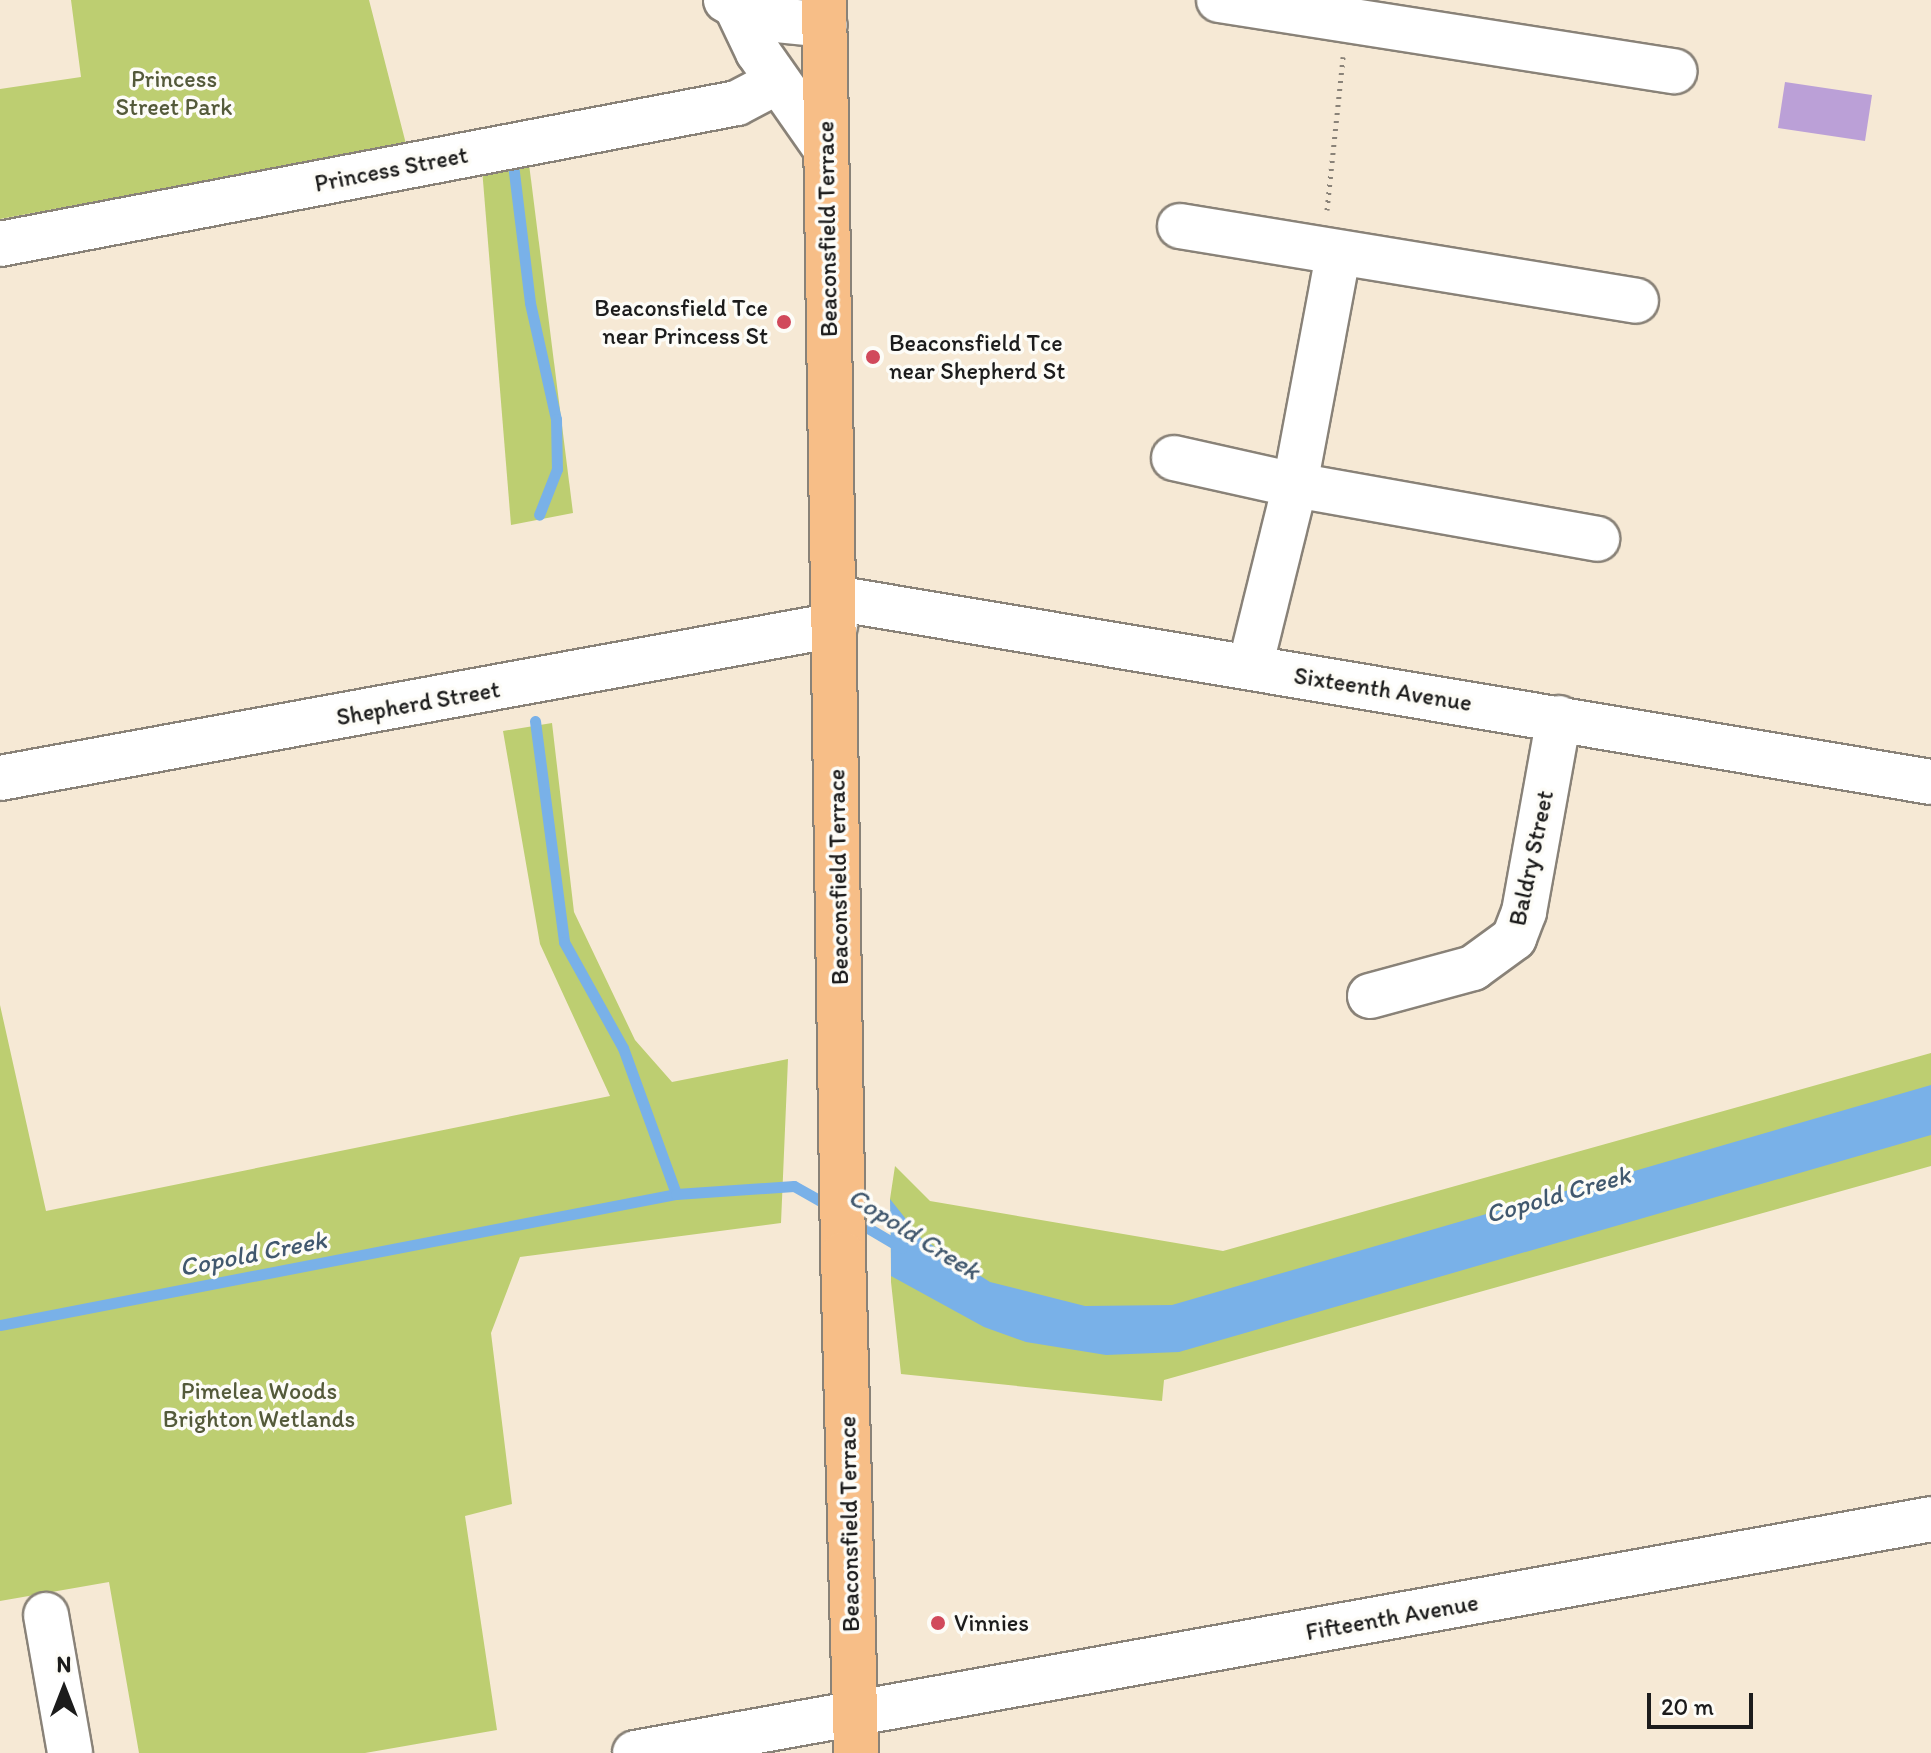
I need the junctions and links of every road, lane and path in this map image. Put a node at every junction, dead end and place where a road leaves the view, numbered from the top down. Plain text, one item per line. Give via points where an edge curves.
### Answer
1 (1219, 0) edge
2 (731, 4) edge
3 (825, 13) edge
4 (1371, 16) edge
5 (1674, 71) dead end
6 (777, 82) junction
7 (826, 149) junction
8 (1180, 226) dead end
9 (0, 244) edge
10 (1330, 253) junction
11 (1636, 301) dead end
12 (1174, 458) dead end
13 (1295, 485) junction
14 (1597, 539) dead end
15 (834, 612) junction
16 (1250, 667) junction
17 (1559, 718) junction
18 (0, 778) edge
19 (1931, 782) edge
20 (1370, 996) dead end
21 (1931, 1519) edge
22 (46, 1615) dead end
23 (855, 1733) edge
24 (70, 1753) edge
25 (635, 1753) edge

1 - 4 street
2 - 3 street via 789,25
2 - 6 street
3 - 7 main road, Beaconsfield Terrace
4 - 5 street
4 - 10 path via 1339,122
6 - 7 street
6 - 9 street, Princess Street via 737,103
7 - 15 main road, Beaconsfield Terrace
8 - 10 street
10 - 11 street
10 - 13 street
12 - 13 street
13 - 14 street
13 - 16 street
15 - 16 street, Sixteenth Avenue
15 - 18 street, Shepherd Street
15 - 23 main road, Beaconsfield Terrace
16 - 17 street, Sixteenth Avenue
17 - 19 street, Sixteenth Avenue
17 - 20 street, Baldry Street via 1524,912 1514,938 1473,968
21 - 23 street, Fifteenth Avenue
22 - 24 street
23 - 25 street, Fifteenth Avenue

